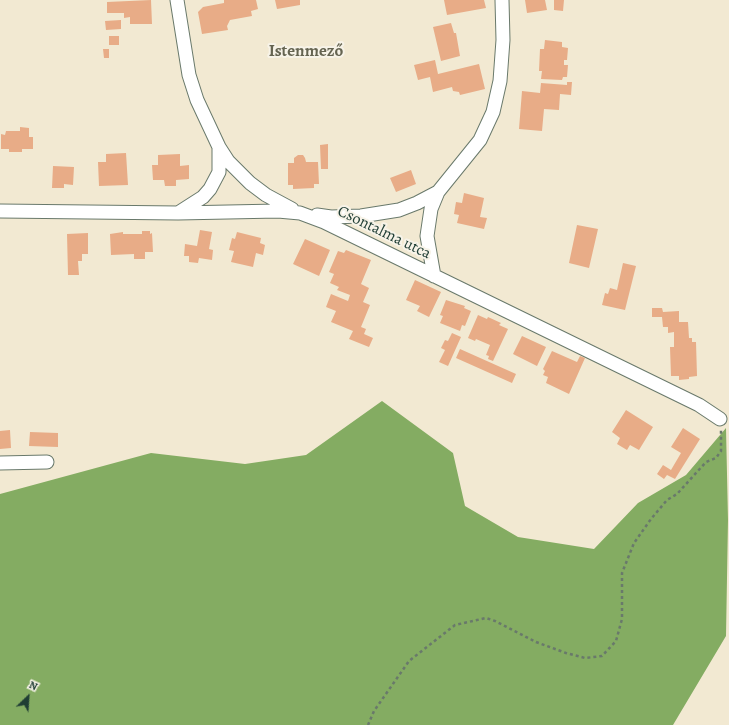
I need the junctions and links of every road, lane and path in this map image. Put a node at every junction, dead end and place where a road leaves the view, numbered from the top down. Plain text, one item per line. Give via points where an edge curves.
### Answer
1 (177, 0) edge
2 (502, 0) edge
3 (219, 147) junction
4 (438, 192) junction
5 (0, 211) edge
6 (300, 212) junction
7 (178, 213) junction
8 (434, 276) junction
9 (720, 419) joint
10 (48, 462) dead end
11 (0, 463) edge
12 (368, 725) edge

1 - 3 street via 189,74 197,100
2 - 4 street via 500,81 493,112 480,140
3 - 6 street via 228,161 250,182 270,197
3 - 7 street via 219,172 214,183 203,196
4 - 6 street via 411,205 379,214 331,217
4 - 8 street via 431,209 427,236
5 - 7 street, Csontalma utca
6 - 7 street, Csontalma utca
6 - 8 street, Csontalma utca
8 - 9 street, Csontalma utca via 699,405
9 - 12 path via 721,451 667,500 634,543 622,573 622,619 616,641 602,656 586,658 566,653 486,618 455,625 409,661 374,711
10 - 11 street

